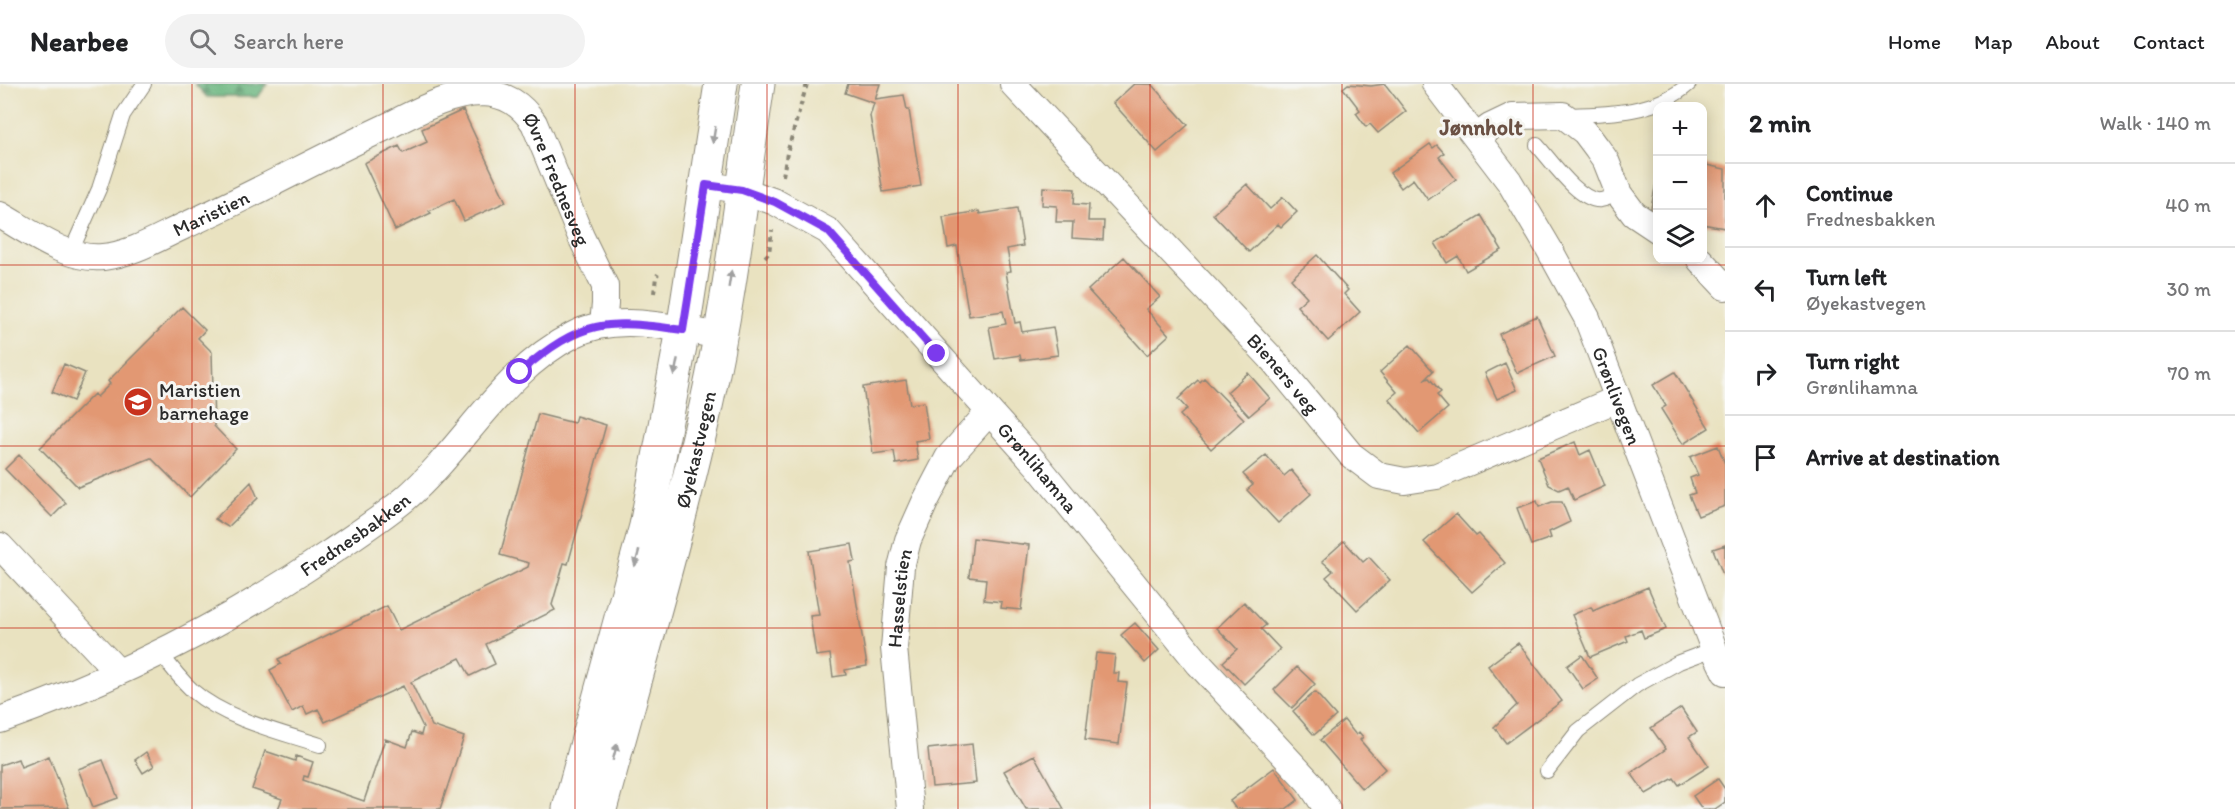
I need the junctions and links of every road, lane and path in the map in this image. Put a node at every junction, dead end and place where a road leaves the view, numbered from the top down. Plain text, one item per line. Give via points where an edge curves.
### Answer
1 (144, 84) edge
2 (721, 84) edge
3 (758, 84) edge
4 (1013, 84) edge
5 (1435, 84) edge
6 (1689, 84) edge
7 (416, 112) joint
8 (1563, 115) junction
9 (1476, 137) junction
10 (1537, 145) dead end
11 (706, 185) junction
12 (742, 190) junction
13 (1619, 194) junction
14 (0, 215) edge
15 (1653, 227) edge
16 (70, 254) junction
17 (603, 324) junction
18 (683, 330) junction
19 (720, 336) junction
20 (1617, 399) junction
21 (989, 412) junction
22 (0, 546) edge
23 (1714, 649) junction
24 (160, 652) junction
25 (118, 672) junction
26 (1725, 672) edge
27 (0, 720) edge
28 (320, 745) dead end
29 (1547, 771) dead end
30 (569, 809) edge
31 (600, 809) edge
32 (910, 809) edge
33 (1327, 809) edge

1 - 16 lane via 123,115 99,189
2 -> 11 main road, Øyekastvegen
3 - 12 main road, Øyekastvegen
4 - 20 street, Bieners veg via 1272,360 1351,455 1379,476 1405,481 1437,476
5 - 9 street, Grønlivegen
6 - 8 lane via 1680,92 1635,110
7 - 16 street, Maristien via 254,194 126,252 102,257
7 - 17 street, Øvre Frednesveg via 480,93 504,96 526,112 604,286
8 - 9 street via 1513,116
8 - 13 street via 1597,147
9 - 20 street, Grønlivegen via 1509,181 1587,318
10 - 13 lane via 1588,199 1600,201
11 - 12 street, Grønlihamna
11 - 18 main road, Øyekastvegen
19 -> 12 main road, Øyekastvegen
12 - 21 street, Grønlihamna via 775,202 828,231
13 - 15 street via 1634,214
14 - 16 street, Maristien
17 - 18 street, Frednesbakken
17 - 24 street, Frednesbakken via 574,334 520,372 405,499 271,591
18 - 19 street, Frednesbakken
18 -> 30 main road, Øyekastvegen via 646,526
31 -> 19 main road, Øyekastvegen via 685,490
20 - 23 street, Grønlivegen
21 - 32 street, Hasselstien via 948,458 908,540 901,567 894,648
21 - 33 street, Grønlihamna via 1199,664 1309,782
22 - 25 street
23 - 26 street, Grønlivegen
23 - 29 lane via 1679,662 1637,685 1578,731
24 - 25 street, Frednesbakken
24 - 28 lane via 195,693 224,710
25 - 27 street

